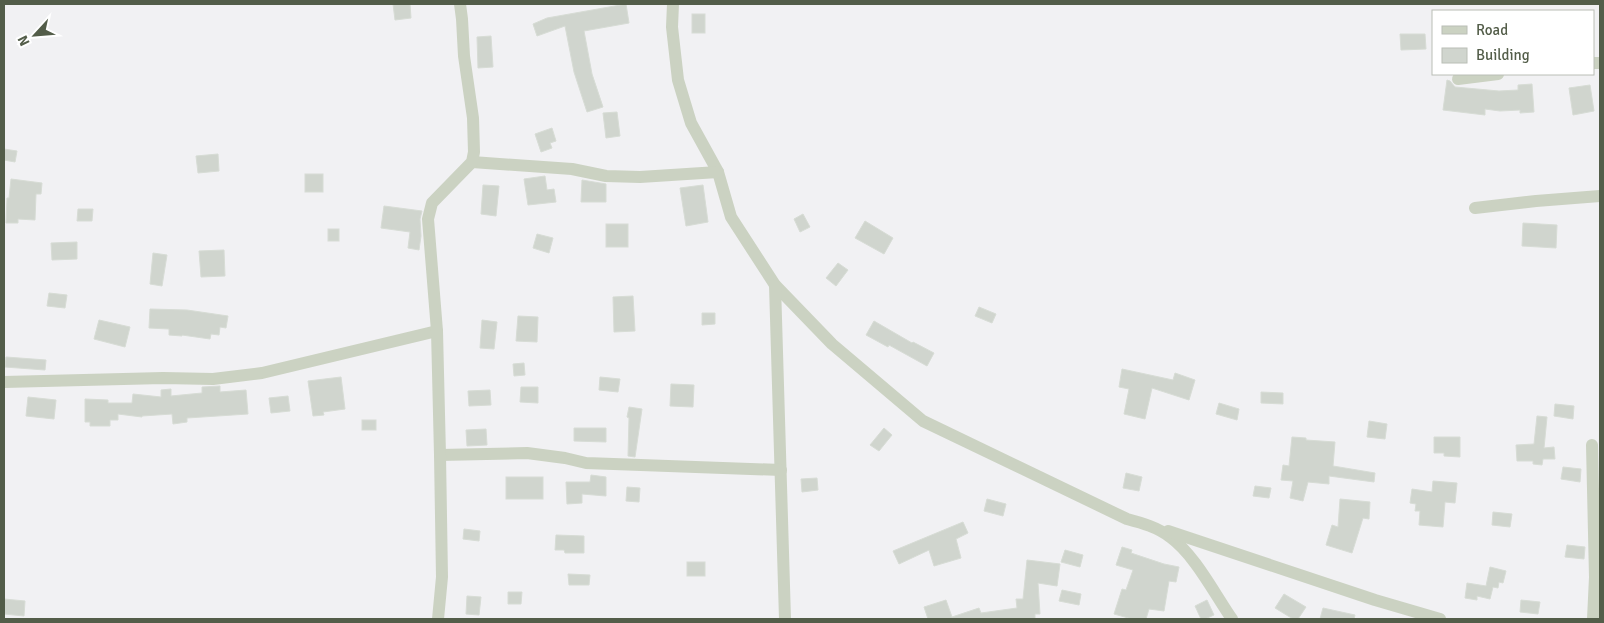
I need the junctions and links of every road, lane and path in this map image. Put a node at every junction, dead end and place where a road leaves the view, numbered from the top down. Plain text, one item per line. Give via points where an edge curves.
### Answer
1 (460, 4) edge
2 (673, 4) edge
3 (1490, 75) edge
4 (1458, 79) dead end
5 (472, 162) junction
6 (718, 172) junction
7 (1600, 196) edge
8 (1474, 208) dead end
9 (775, 285) junction
10 (437, 331) junction
11 (4, 382) edge
12 (1592, 445) dead end
13 (440, 455) junction
14 (781, 470) junction
15 (1146, 524) junction
16 (438, 619) edge
17 (785, 619) edge
18 (1232, 619) edge
19 (1440, 619) edge
20 (1593, 619) edge

1 - 5 street via 472,118
2 - 6 street via 678,80 691,123
3 - 4 street
5 - 6 street via 572,169 606,176
5 - 10 street via 432,202 428,219
6 - 9 street via 731,217
7 - 8 street
9 - 14 street
9 - 15 street via 832,344 922,420 1127,519
10 - 11 street via 262,373 213,379
10 - 13 street
12 - 20 street
13 - 14 street via 527,453 586,463
13 - 16 street via 442,578
14 - 17 street
15 - 18 street via 1169,536 1186,551
15 - 19 street

